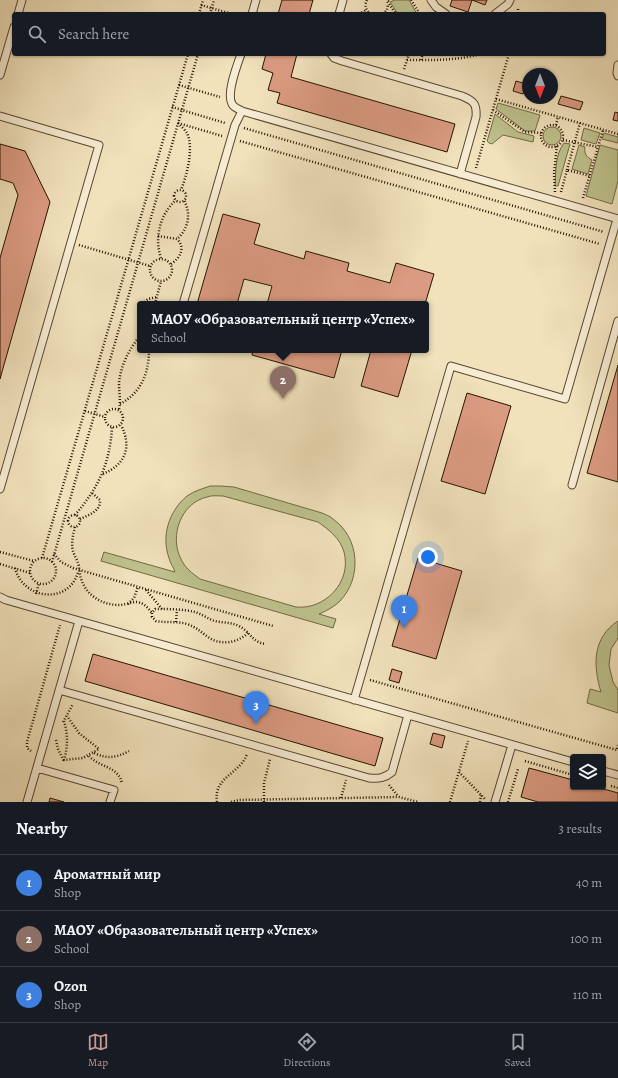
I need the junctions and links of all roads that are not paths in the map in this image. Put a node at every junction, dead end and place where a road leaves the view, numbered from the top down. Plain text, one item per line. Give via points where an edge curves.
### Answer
1 (22, 0) edge
2 (256, 0) edge
3 (343, 0) edge
4 (431, 0) edge
5 (510, 0) edge
6 (19, 12) edge
7 (253, 12) edge
8 (340, 12) edge
9 (443, 12) edge
10 (498, 12) edge
11 (12, 34) edge
12 (240, 56) edge
13 (332, 56) edge
14 (618, 65) edge
15 (0, 76) edge
16 (618, 76) edge
17 (242, 111) junction
18 (0, 116) edge
19 (460, 174) junction
20 (618, 219) edge
21 (184, 301) edge
22 (618, 321) edge
23 (572, 485) dead end
24 (0, 489) edge
25 (0, 597) edge
26 (79, 621) junction
27 (59, 690) junction
28 (354, 700) junction
29 (408, 715) junction
30 (512, 745) junction
31 (570, 761) edge
32 (37, 768) junction
33 (606, 772) edge
34 (618, 775) edge
35 (27, 802) edge
36 (110, 802) edge
37 (495, 802) edge

1 - 6 lane
2 - 7 lane
3 - 8 lane
4 - 9 lane
5 - 10 lane
11 - 15 lane
12 - 17 lane via 230,100
13 - 19 lane via 472,101 477,109 476,117
14 - 16 lane
17 - 19 lane
17 - 21 lane via 231,138
18 - 24 lane via 99,145
19 - 20 lane
20 - 28 lane via 565,399 451,366
22 - 23 lane
25 - 26 lane
26 - 27 lane
26 - 28 lane
27 - 29 lane via 379,779 392,772
27 - 32 lane
28 - 29 lane
29 - 30 lane
30 - 31 lane
30 - 37 lane
32 - 35 lane
32 - 36 lane via 114,790
33 - 34 lane

